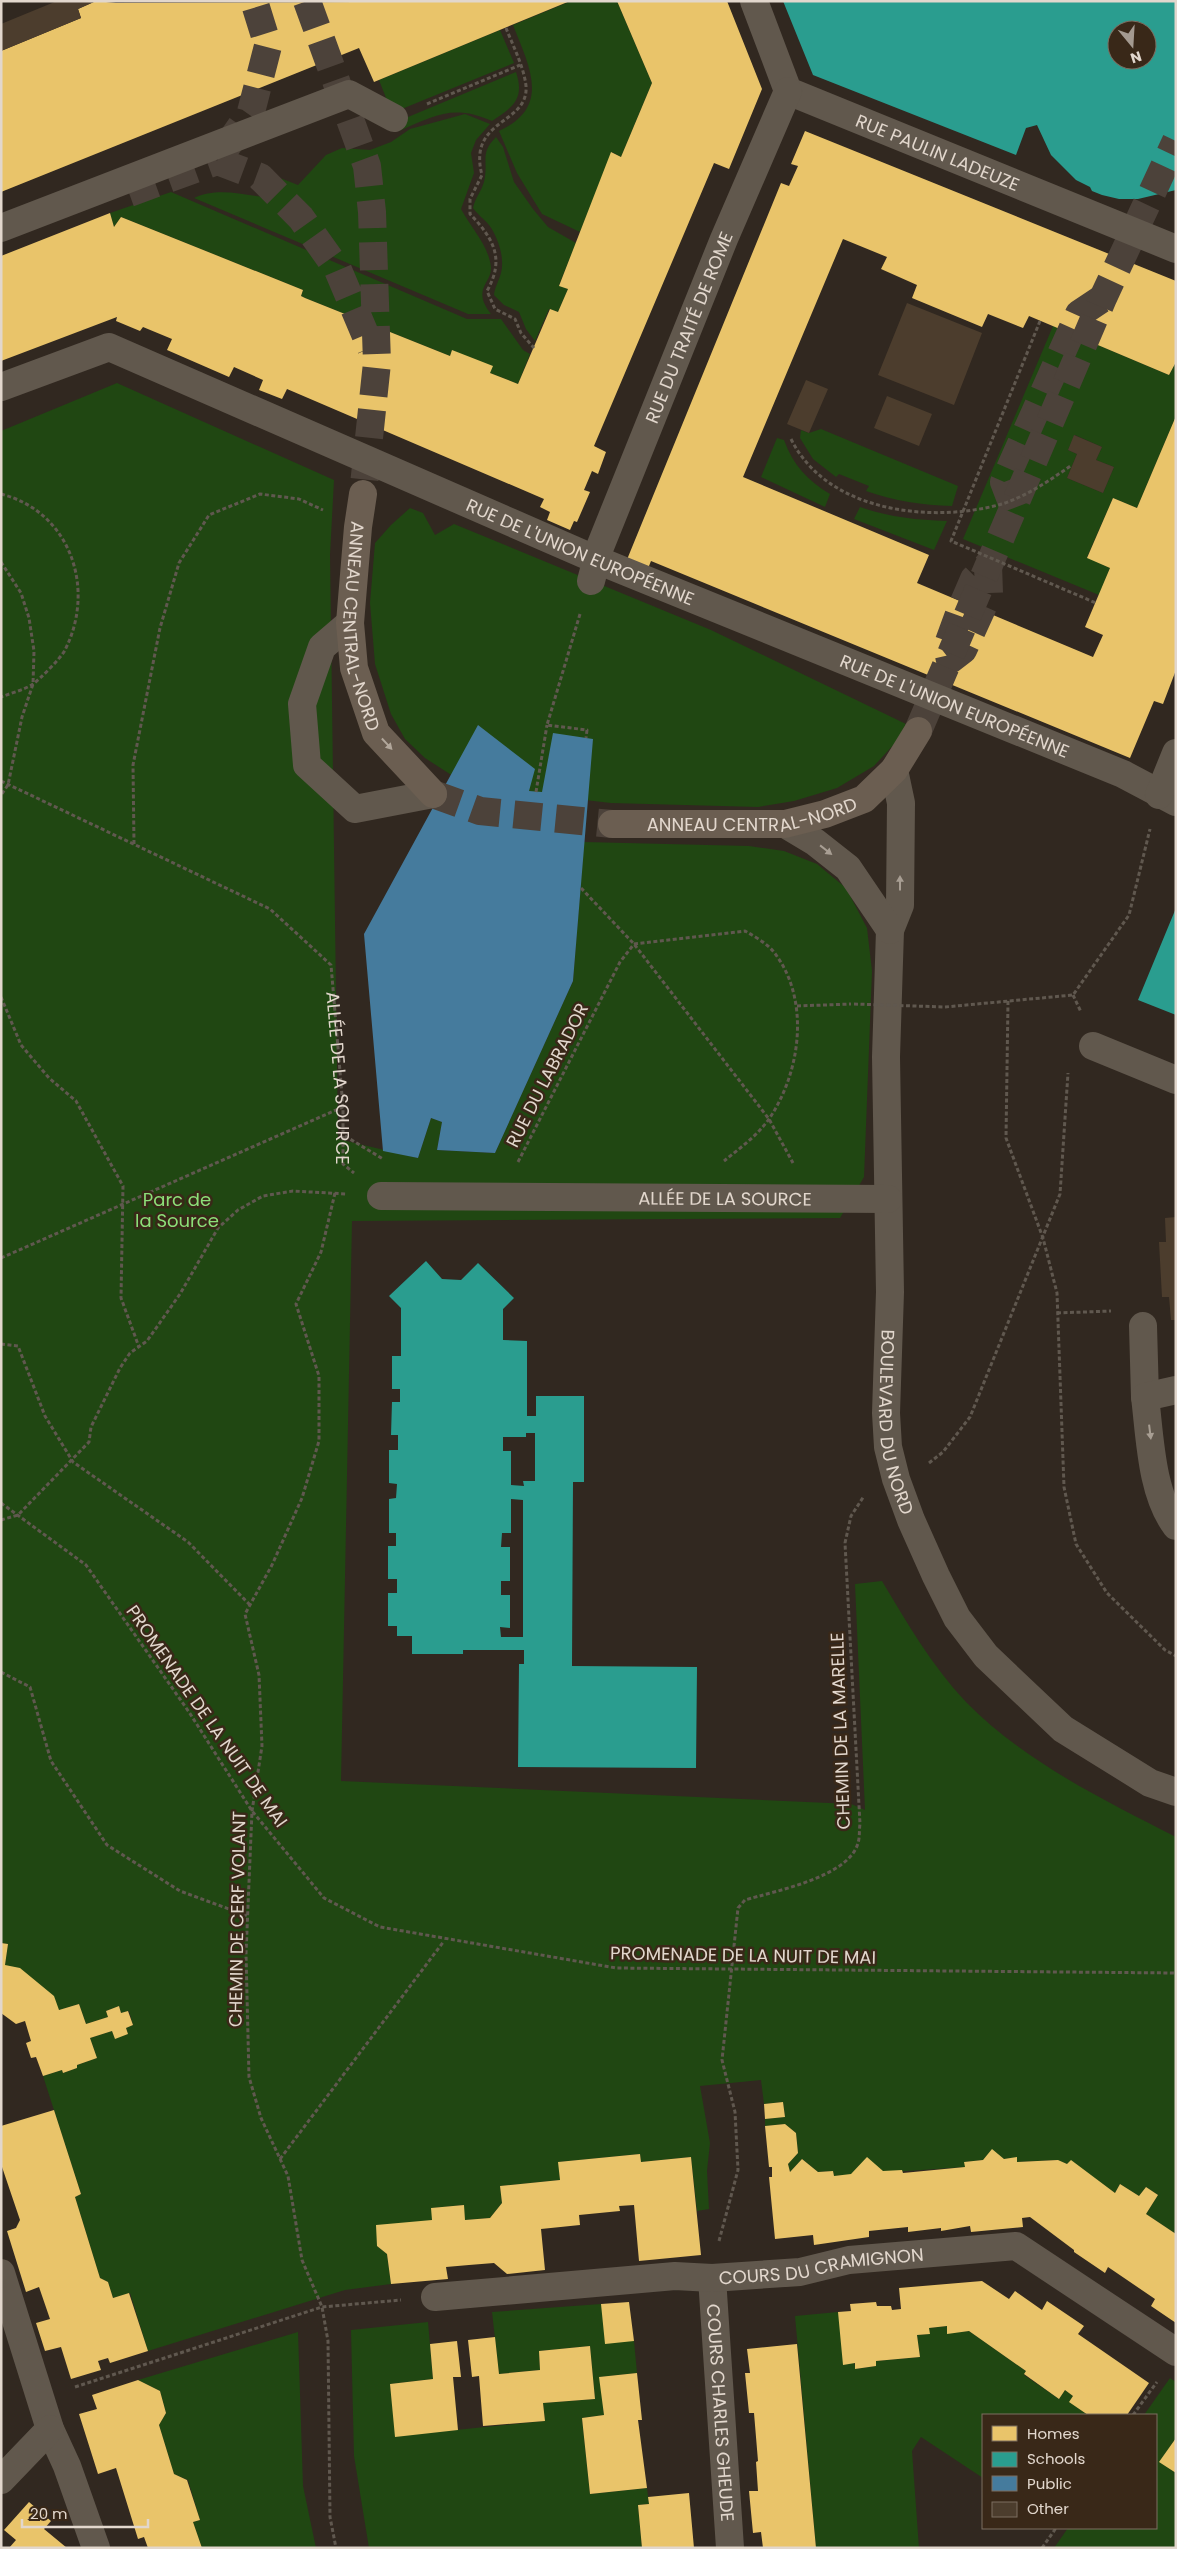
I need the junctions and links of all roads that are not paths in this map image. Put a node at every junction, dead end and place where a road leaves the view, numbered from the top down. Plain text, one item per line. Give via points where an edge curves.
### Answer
1 (754, 1) edge
2 (784, 100) junction
3 (394, 118) road end
4 (1, 228) edge
5 (1176, 249) edge
6 (1, 387) edge
7 (363, 494) tunnel mouth
8 (596, 563) junction
9 (350, 623) junction
10 (918, 731) tunnel mouth
11 (1176, 753) edge
12 (894, 770) junction
13 (434, 794) joint
14 (1167, 798) edge
15 (612, 824) tunnel mouth
16 (785, 824) junction
17 (890, 930) junction
18 (1093, 1046) road end
19 (1176, 1080) edge
20 (381, 1196) road end
21 (888, 1199) junction
22 (1143, 1326) road end
23 (1176, 1390) edge
24 (1145, 1397) junction
25 (1176, 1526) edge
26 (1176, 1792) edge
27 (1, 2273) edge
28 (712, 2278) junction
29 (434, 2296) road end
30 (1176, 2352) edge
31 (50, 2429) junction
32 (1, 2480) edge
33 (96, 2548) edge
34 (730, 2548) edge

1 - 2 street
2 - 5 street, RUE PAULIN LADEUZE
2 - 8 street, RUE DU TRAITÉ DE ROME via 724,239
3 - 4 street via 350,94
6 - 8 street, RUE DE L'UNION EUROPÉENNE via 109,347
7 - 9 main road, ANNEAU CENTRAL-NORD
8 - 14 street, RUE DE L'UNION EUROPÉENNE via 1124,774
9 -> 13 main road, ANNEAU CENTRAL-NORD via 354,668 376,733
9 - 13 street via 322,647 302,704 307,764 354,809
10 - 12 main road, ANNEAU CENTRAL-NORD
11 - 14 street
12 - 16 main road, ANNEAU CENTRAL-NORD via 864,799 826,814
17 -> 12 street, BOULEVARD DU NORD via 900,905 901,804
15 - 16 main road, ANNEAU CENTRAL-NORD
16 -> 17 street via 816,842 848,868
17 - 21 street, BOULEVARD DU NORD via 886,1057
18 - 19 street
20 - 21 street, ALLÉE DE LA SOURCE
21 - 26 street, BOULEVARD DU NORD via 888,1447 908,1474 911,1520 940,1584 957,1618 986,1656 1063,1729 1150,1783
22 - 24 street
23 - 24 street
24 -> 25 street via 1155,1476
27 - 31 street
28 - 29 street, COURS DU CRAMIGNON via 675,2276
28 - 30 street, COURS DU CRAMIGNON via 800,2272 849,2260 1016,2246
28 - 34 street, COURS CHARLES GHEUDE
31 - 32 street
31 - 33 street via 67,2466

